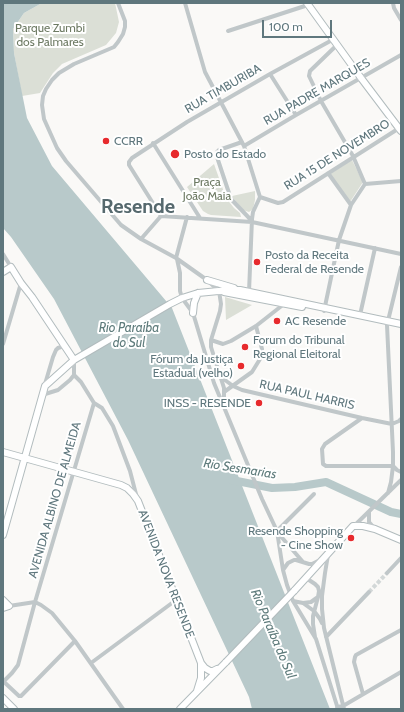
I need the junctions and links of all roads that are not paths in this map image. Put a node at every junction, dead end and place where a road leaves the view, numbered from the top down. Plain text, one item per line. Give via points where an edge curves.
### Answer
1 (118, 3) edge
2 (186, 3) edge
3 (390, 3) edge
4 (308, 4) edge
5 (394, 5) edge
6 (401, 20) edge
7 (228, 31) dead end
8 (336, 42) junction
9 (401, 55) edge
10 (270, 74) junction
11 (362, 78) junction
12 (321, 101) junction
13 (220, 102) junction
14 (296, 115) junction
15 (400, 128) edge
16 (153, 144) junction
17 (243, 144) junction
18 (353, 156) junction
19 (328, 173) junction
20 (401, 181) edge
21 (365, 184) junction
22 (260, 197) junction
23 (351, 205) junction
24 (161, 216) junction
25 (187, 217) junction
26 (200, 218) junction
27 (252, 222) junction
28 (141, 239) junction
29 (339, 240) junction
30 (375, 248) junction
31 (3, 254) edge
32 (401, 254) edge
33 (176, 258) junction
34 (11, 267) junction
35 (401, 267) edge
36 (3, 272) edge
37 (207, 280) junction
38 (21, 283) junction
39 (240, 290) junction
40 (220, 291) junction
41 (248, 292) junction
42 (198, 293) junction
43 (182, 298) junction
44 (285, 301) junction
45 (324, 309) junction
46 (192, 313) junction
47 (360, 315) junction
48 (388, 323) junction
49 (401, 324) edge
50 (256, 326) junction
51 (401, 327) edge
52 (211, 340) junction
53 (3, 344) edge
54 (64, 346) junction
55 (74, 360) junction
56 (74, 374) junction
57 (221, 379) junction
58 (214, 383) junction
59 (45, 386) junction
60 (233, 386) junction
61 (224, 392) junction
62 (42, 395) junction
63 (94, 403) junction
64 (224, 407) junction
65 (362, 418) junction
66 (401, 419) edge
67 (392, 424) junction
68 (3, 452) edge
69 (25, 458) junction
70 (393, 466) junction
71 (73, 471) junction
72 (401, 472) edge
73 (401, 480) edge
74 (314, 494) dead end
75 (386, 494) junction
76 (138, 501) junction
77 (370, 510) junction
78 (353, 526) junction
79 (376, 529) junction
80 (277, 532) junction
81 (3, 535) edge
82 (401, 540) edge
83 (329, 552) junction
84 (324, 558) junction
85 (401, 558) edge
86 (304, 563) junction
87 (283, 570) junction
88 (387, 573) tunnel mouth
89 (306, 578) junction
90 (369, 592) tunnel mouth
91 (318, 597) junction
92 (3, 600) edge
93 (176, 600) junction
94 (293, 601) junction
95 (35, 602) junction
96 (303, 603) junction
97 (6, 607) edge
98 (314, 611) junction
99 (324, 628) junction
100 (401, 630) edge
101 (326, 637) junction
102 (316, 639) junction
103 (76, 641) junction
104 (91, 663) junction
105 (201, 663) junction
106 (221, 667) junction
107 (401, 672) edge
108 (3, 681) edge
109 (197, 692) junction
110 (363, 694) junction
111 (3, 698) edge
112 (344, 707) edge
113 (337, 708) edge
114 (12, 709) edge
115 (123, 709) edge
116 (180, 709) edge

1 - 28 street via 125,28 118,42 114,47 59,73 46,89 42,112 50,134 66,161 121,225
2 - 13 street via 205,72
3 - 5 street
4 - 7 street
4 - 8 main road
5 - 6 street
8 - 10 street, RUA TIMBURIBA
8 - 11 main road
8 - 12 street via 309,73
9 - 11 street, RUA PADRE MARQUES
10 - 13 street, RUA TIMBURIBA
10 - 14 street
11 - 12 street, RUA PADRE MARQUES
11 - 15 main road
12 - 14 street, RUA PADRE MARQUES
12 - 18 street
13 - 16 street, RUA TIMBURIBA
13 - 17 street
14 - 17 street, RUA PADRE MARQUES
15 - 18 street, RUA 15 DE NOVEMBRO
16 - 24 street, RUA TIMBURIBA via 129,162
16 - 26 street
17 - 22 street
17 - 27 street, RUA PADRE MARQUES via 220,149 217,152 217,159 231,199
18 - 19 street, RUA 15 DE NOVEMBRO
18 - 21 street
19 - 22 street, RUA 15 DE NOVEMBRO via 280,203
19 - 23 street
20 - 21 street
21 - 23 street
22 - 27 street
23 - 29 street
24 - 25 street
24 - 28 street
25 - 26 street
25 - 33 street
26 - 27 street
27 - 29 street
27 - 41 street
28 - 33 street
29 - 30 street
29 - 45 street
30 - 32 street
30 - 47 street
31 - 34 street
33 - 37 street
33 - 43 street
34 - 36 main road
34 - 38 main road
35 - 48 street
37 - 39 main road
37 - 40 street
38 - 53 street
38 - 54 main road
39 - 40 main road
39 - 41 main road
40 - 42 main road
40 - 44 main road
40 - 52 street via 220,311
41 - 44 main road
42 - 43 main road
42 - 46 main road
43 - 46 street
43 - 55 main road
44 - 45 main road
44 - 50 street
45 - 47 main road
45 - 48 main road
46 - 58 street
47 - 48 main road
48 - 49 main road
48 - 51 main road
48 - 67 street
50 - 52 street via 227,343
50 - 60 street via 262,349 260,359 252,372
52 - 57 street
54 - 55 main road
54 - 59 street via 58,348 53,357
55 - 56 street
55 - 59 main road
56 - 62 street via 58,390
56 - 63 street
57 - 58 street via 218,384
57 - 60 street, RUA PAUL HARRIS
57 - 61 street
58 - 64 street
59 - 62 main road
60 - 61 street
60 - 65 street, RUA PAUL HARRIS
61 - 64 street
62 - 69 main road
63 - 71 street, AVENIDA ALBINO DE ALMEIDA
63 - 76 street via 102,408 113,426
64 - 80 street
65 - 67 street, RUA PAUL HARRIS
65 - 70 street via 324,444 323,464
66 - 67 street
67 - 70 street
68 - 69 main road
69 - 71 main road
69 - 81 main road
70 - 72 street
70 - 75 street
71 - 76 main road, AVENIDA NOVA RESENDE via 127,488
71 - 95 street, AVENIDA ALBINO DE ALMEIDA
73 - 75 street
74 - 80 street
75 - 77 street
76 - 93 main road, AVENIDA NOVA RESENDE
77 - 78 street
77 - 79 street via 369,522
78 - 79 main road
78 - 83 main road
79 - 82 main road
80 - 86 street
80 - 87 street
83 - 84 main road
83 - 99 street via 322,596
84 - 86 street via 312,564
84 - 89 main road
85 - 88 street
86 - 87 street via 294,560
87 - 94 street
89 - 91 street via 318,587
89 - 106 main road, bridge
90 - 101 street
91 - 96 street via 311,602
91 - 98 street
92 - 97 main road
93 - 104 street
93 - 105 main road, AVENIDA NOVA RESENDE
94 - 96 street
94 - 102 street
95 - 97 street
95 - 103 street via 52,613
95 - 108 street, AVENIDA ALBINO DE ALMEIDA via 18,665
96 - 98 street
98 - 99 street
98 - 102 street
99 - 101 street
100 - 110 street via 356,655 354,662
101 - 112 street
102 - 113 street
103 - 104 street
103 - 108 street via 21,696
104 - 115 street
105 - 106 main road via 210,671
105 - 109 main road via 201,678
106 - 109 main road
107 - 110 street
109 - 116 main road
110 - 112 street
111 - 114 main road
112 - 113 street

